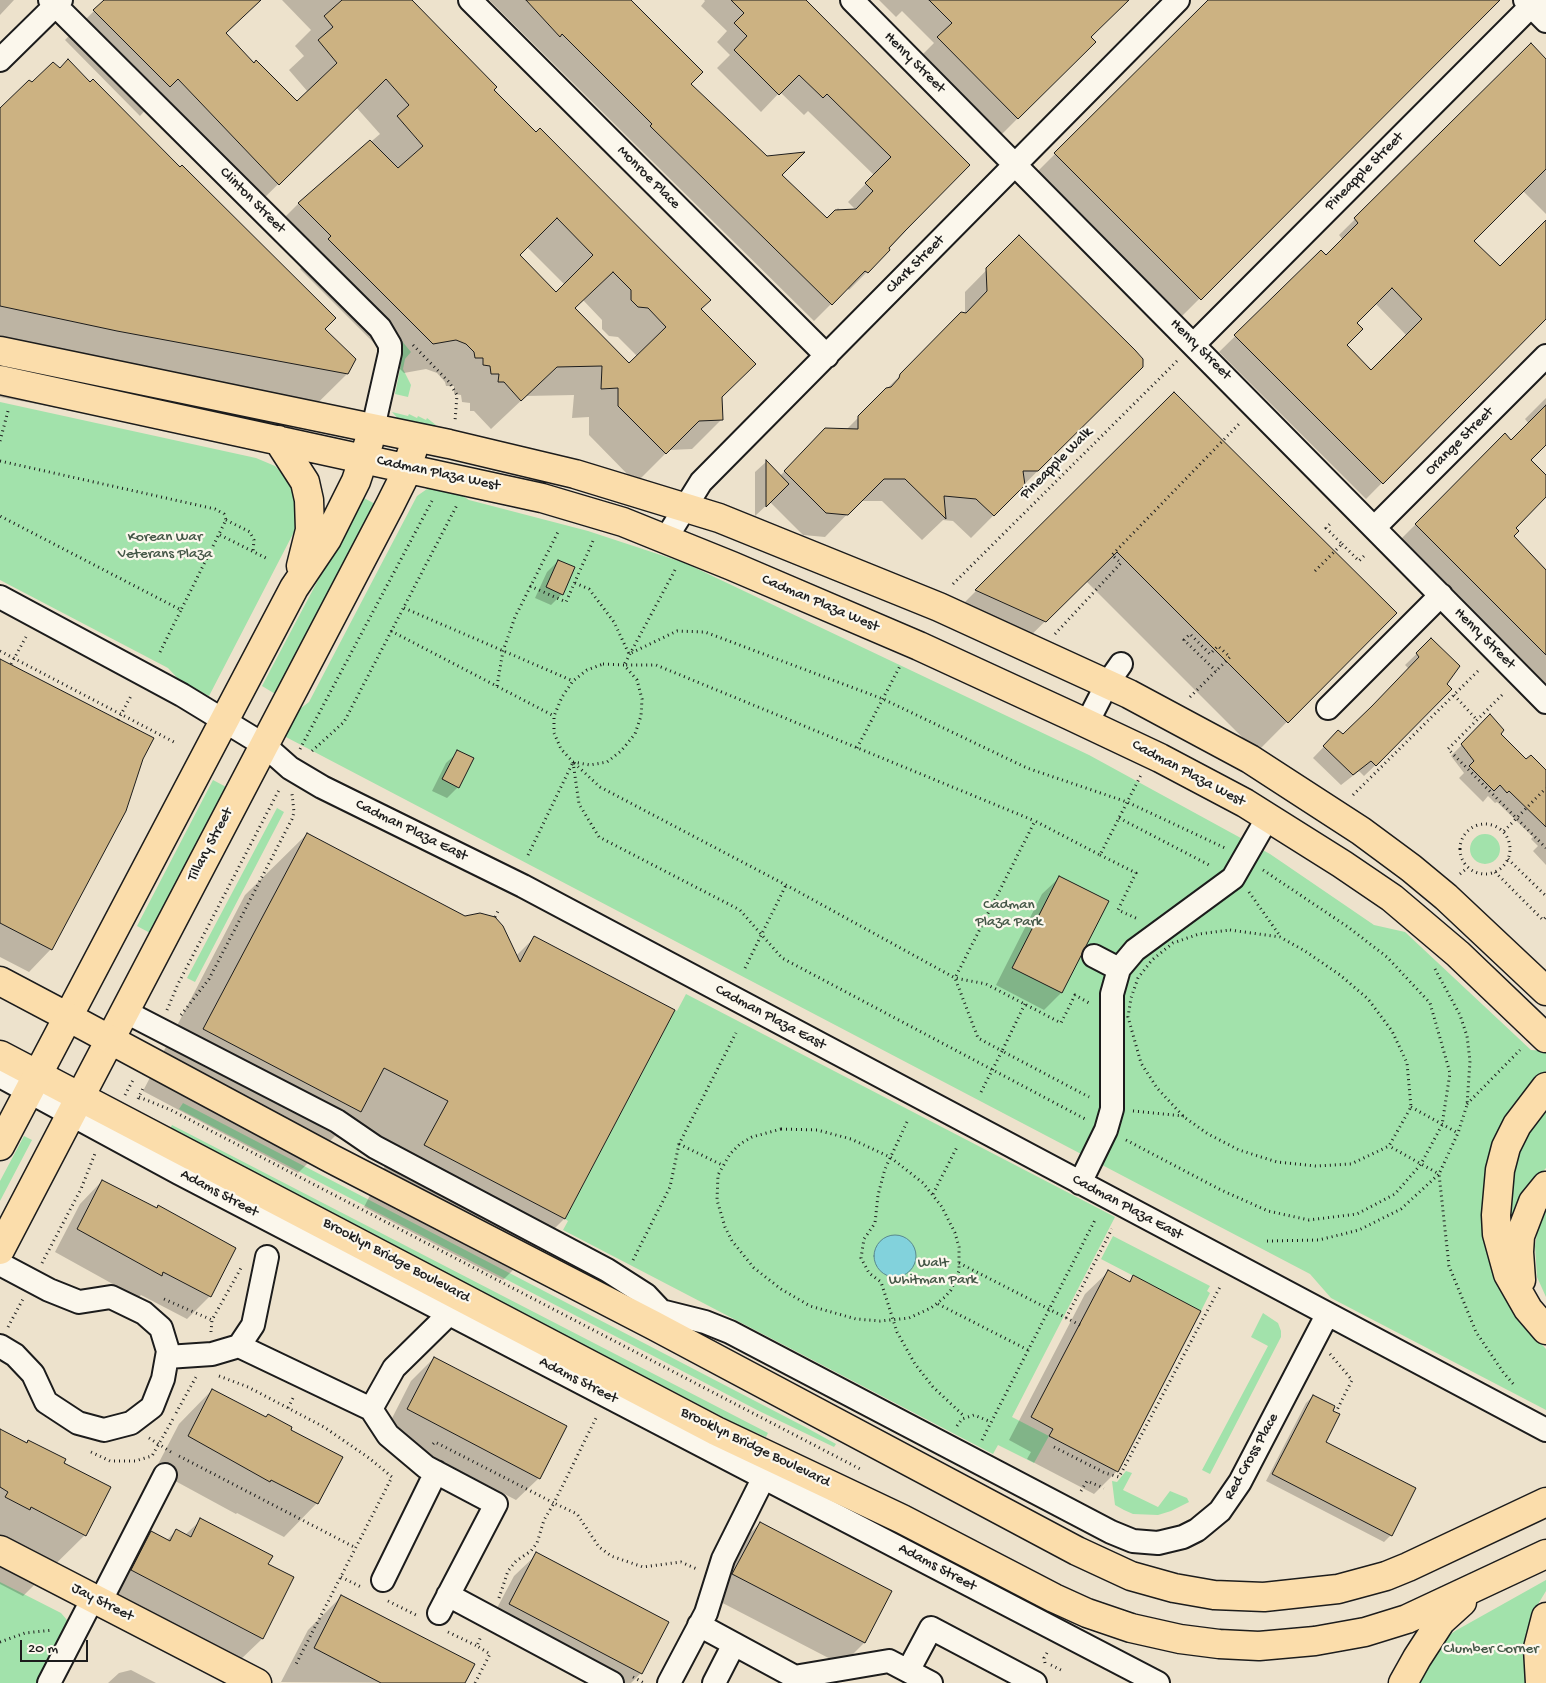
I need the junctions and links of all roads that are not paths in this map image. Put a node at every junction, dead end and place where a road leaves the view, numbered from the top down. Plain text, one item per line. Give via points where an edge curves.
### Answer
1 (470, 0) edge
2 (852, 0) edge
3 (1178, 0) edge
4 (55, 2) edge
5 (1535, 7) edge
6 (0, 60) edge
7 (1015, 164) junction
8 (1194, 344) junction
9 (0, 351) edge
10 (827, 356) junction
11 (1546, 356) edge
12 (0, 380) edge
13 (373, 428) junction
14 (415, 438) junction
15 (278, 440) junction
16 (365, 458) junction
17 (408, 467) junction
18 (686, 508) junction
19 (1374, 528) junction
20 (665, 540) junction
21 (294, 588) junction
22 (1441, 596) junction
23 (0, 597) edge
24 (1114, 674) junction
25 (1546, 702) edge
26 (1328, 708) dead end
27 (224, 721) junction
28 (1087, 723) junction
29 (264, 745) junction
30 (1268, 818) junction
31 (1094, 956) dead end
32 (1119, 969) junction
33 (0, 981) edge
34 (1546, 991) edge
35 (124, 1011) junction
36 (68, 1017) junction
37 (1546, 1038) edge
38 (108, 1039) junction
39 (0, 1055) edge
40 (0, 1076) edge
41 (33, 1083) junction
42 (1546, 1087) edge
43 (75, 1106) junction
44 (0, 1146) edge
45 (1080, 1183) junction
46 (1546, 1186) edge
47 (0, 1250) edge
48 (266, 1257) dead end
49 (0, 1264) edge
50 (1528, 1308) junction
51 (449, 1314) junction
52 (1327, 1315) junction
53 (657, 1318) junction
54 (1546, 1330) edge
55 (0, 1346) edge
56 (239, 1346) junction
57 (167, 1357) junction
58 (371, 1409) junction
59 (1546, 1430) edge
60 (436, 1472) junction
61 (165, 1475) dead end
62 (764, 1477) junction
63 (1546, 1502) edge
64 (0, 1550) edge
65 (1546, 1554) edge
66 (1498, 1575) junction
67 (377, 1589) road end
68 (97, 1600) junction
69 (1546, 1617) edge
70 (699, 1625) junction
71 (734, 1644) junction
72 (908, 1671) junction
73 (789, 1678) edge
74 (243, 1680) edge
75 (49, 1683) edge
76 (612, 1683) edge
77 (669, 1683) edge
78 (714, 1683) edge
79 (932, 1683) edge
80 (1035, 1683) edge
81 (1158, 1683) edge
82 (1404, 1683) edge
83 (1540, 1683) edge

1 - 10 street, Monroe Place
2 - 7 street, Henry Street
3 - 7 street, Clark Street
4 - 6 street
4 - 13 street, Clinton Street via 380,328 390,345 390,354
5 - 8 street, Pineapple Street
7 - 8 street, Henry Street
7 - 10 street, Clark Street
8 - 19 street, Henry Street
9 - 13 main road, Cadman Plaza West
10 - 18 street, Clark Street via 701,482
11 - 19 street, Orange Street
12 - 15 main road, Cadman Plaza West
13 - 14 main road, Cadman Plaza West
13 - 16 main road
14 - 17 main road, Tillary Street
14 - 18 main road, Cadman Plaza West via 575,474
15 - 16 main road, Cadman Plaza West
15 - 21 main road via 305,482 309,500 310,530
16 - 17 main road, Cadman Plaza West
16 - 21 main road via 327,539
17 - 20 main road, Cadman Plaza West via 588,511
17 - 29 main road, Tillary Street
18 - 20 street, Clark Street
18 - 24 main road, Cadman Plaza West via 749,529
19 - 22 street, Henry Street
20 - 28 main road, Cadman Plaza West via 910,642
21 - 27 main road
22 - 25 street, Henry Street
22 - 26 street
23 - 27 street, Cadman Plaza East via 172,689
24 - 28 street
24 - 34 main road, Cadman Plaza West via 1362,832 1446,897
27 - 29 street, Cadman Plaza East
27 - 36 main road
28 - 30 main road, Cadman Plaza West via 1199,778
29 - 35 main road, Tillary Street
29 - 45 street, Cadman Plaza East via 290,768 322,787 523,886
30 - 32 street via 1234,878 1135,950
30 - 37 main road, Cadman Plaza West via 1342,864 1418,919
31 - 32 street
32 - 45 street via 1112,994 1112,1109 1106,1130
33 - 36 main road
35 - 38 main road, Tillary Street
35 - 53 street via 337,1121 375,1147 620,1278 646,1295
36 - 38 main road
36 - 41 main road
38 - 43 main road, Tillary Street
38 - 53 main road via 323,1154
39 - 41 main road, Brooklyn Bridge Boulevard
40 - 41 street
41 - 43 main road, Brooklyn Bridge Boulevard
41 - 44 main road
42 - 50 main road via 1517,1125 1506,1147 1496,1194 1497,1234 1502,1254 1508,1274
43 - 47 main road, Tillary Street
43 - 51 street, Adams Street
43 - 66 main road, Brooklyn Bridge Boulevard via 716,1431 902,1519 1054,1598 1107,1620 1154,1634 1199,1642 1258,1646 1315,1641 1365,1632 1407,1619
45 - 52 street, Cadman Plaza East
46 - 50 main road via 1533,1202 1520,1236 1519,1267
48 - 56 street via 253,1325
49 - 57 street via 80,1302 111,1297 144,1313 162,1328
50 - 54 main road
51 - 58 street via 394,1368
51 - 62 street, Adams Street
52 - 53 street, Red Cross Place via 1240,1482 1220,1511 1197,1530 1158,1543 1133,1540 1111,1532 730,1332 705,1322
52 - 59 street, Cadman Plaza East
53 - 63 main road via 1077,1551 1131,1576 1174,1588 1214,1595 1264,1597 1346,1587 1408,1567
55 - 57 street via 15,1354 33,1374 46,1402 78,1423 104,1430 131,1423 152,1407 164,1379
56 - 57 street via 212,1354
56 - 58 street
58 - 60 street via 388,1435
60 - 67 street
60 - 76 street via 496,1504 439,1614 491,1617
61 - 68 street
62 - 70 street via 723,1559
62 - 81 street, Adams Street
64 - 68 main road, Jay Street
65 - 66 main road, Brooklyn Bridge Boulevard
66 - 82 main road via 1441,1621 1420,1651
68 - 74 main road, Jay Street
68 - 75 street
69 - 83 main road via 1538,1648
70 - 71 street
70 - 77 street
71 - 73 street
71 - 78 street
72 - 73 street via 889,1661
72 - 79 street
72 - 80 street via 931,1628

